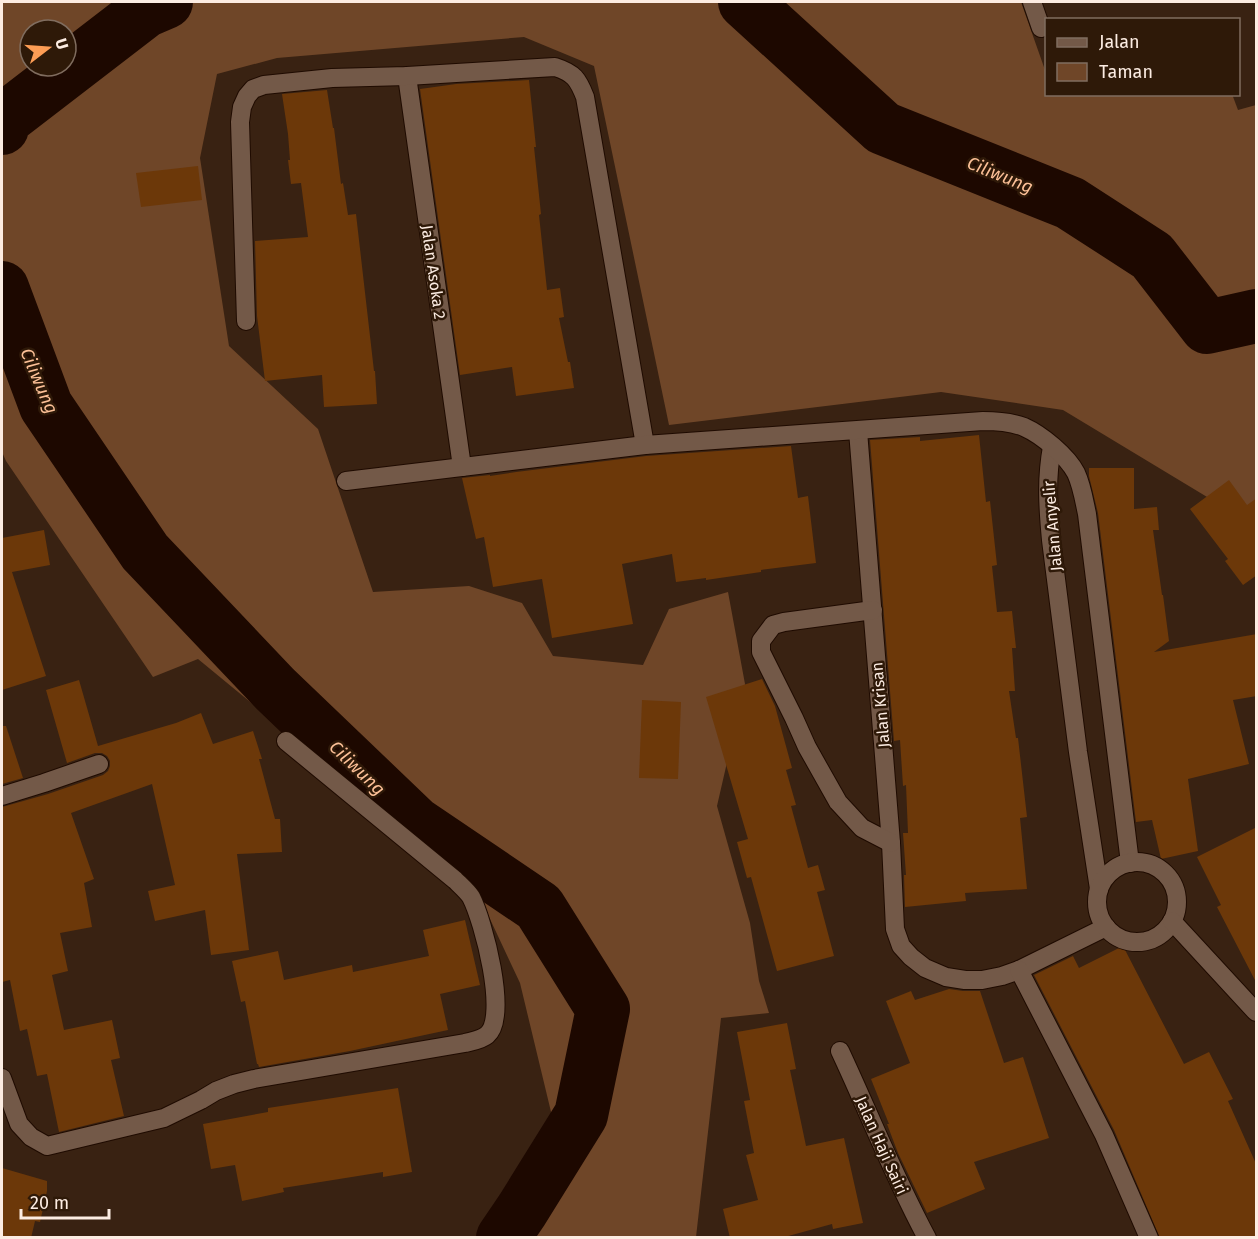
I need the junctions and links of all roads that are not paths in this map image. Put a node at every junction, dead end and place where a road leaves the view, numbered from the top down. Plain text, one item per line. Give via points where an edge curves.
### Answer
1 (1032, 2) edge
2 (1041, 27) dead end
3 (407, 76) junction
4 (246, 321) dead end
5 (858, 430) junction
6 (645, 445) junction
7 (1052, 447) junction
8 (462, 467) junction
9 (346, 481) dead end
10 (873, 610) junction
11 (286, 741) dead end
12 (99, 764) dead end
13 (2, 796) edge
14 (891, 843) junction
15 (1130, 863) junction
16 (1100, 889) junction
17 (1172, 921) junction
18 (1106, 927) junction
19 (1019, 970) junction
20 (1257, 1012) edge
21 (840, 1052) dead end
22 (2, 1078) edge
23 (6, 1105) edge
24 (927, 1238) edge
25 (1149, 1238) edge

1 - 2 street
3 - 4 street via 264,85 247,96 240,122
3 - 6 street via 555,68 567,71 580,84
3 - 8 street, Jalan Asoka 2
5 - 6 street
5 - 7 street via 1000,421 1025,428
5 - 10 street, Jalan Krisan
6 - 8 street
7 - 15 street, Jalan Anyelir via 1069,461 1082,488
7 - 16 street, Jalan Anyelir via 1047,484 1051,540
8 - 9 street
10 - 14 street, Jalan Krisan
10 - 14 street via 784,622 773,625 760,640 761,652 838,802 862,828
11 - 23 street via 470,896 480,920 495,988 496,1015 487,1035 465,1043 244,1081 164,1118 47,1146 31,1137
12 - 13 street
14 - 19 street, Jalan Krisan via 895,928 901,946 925,968 946,977 982,980
15 - 16 street via 1117,867
15 - 17 street via 1143,862 1165,874 1176,897
16 - 18 street via 1099,915
17 - 18 street via 1164,932 1140,942 1115,936
17 - 20 street
18 - 19 street
19 - 25 street via 1104,1135
21 - 24 street, Jalan Haji Sairi
22 - 23 street

